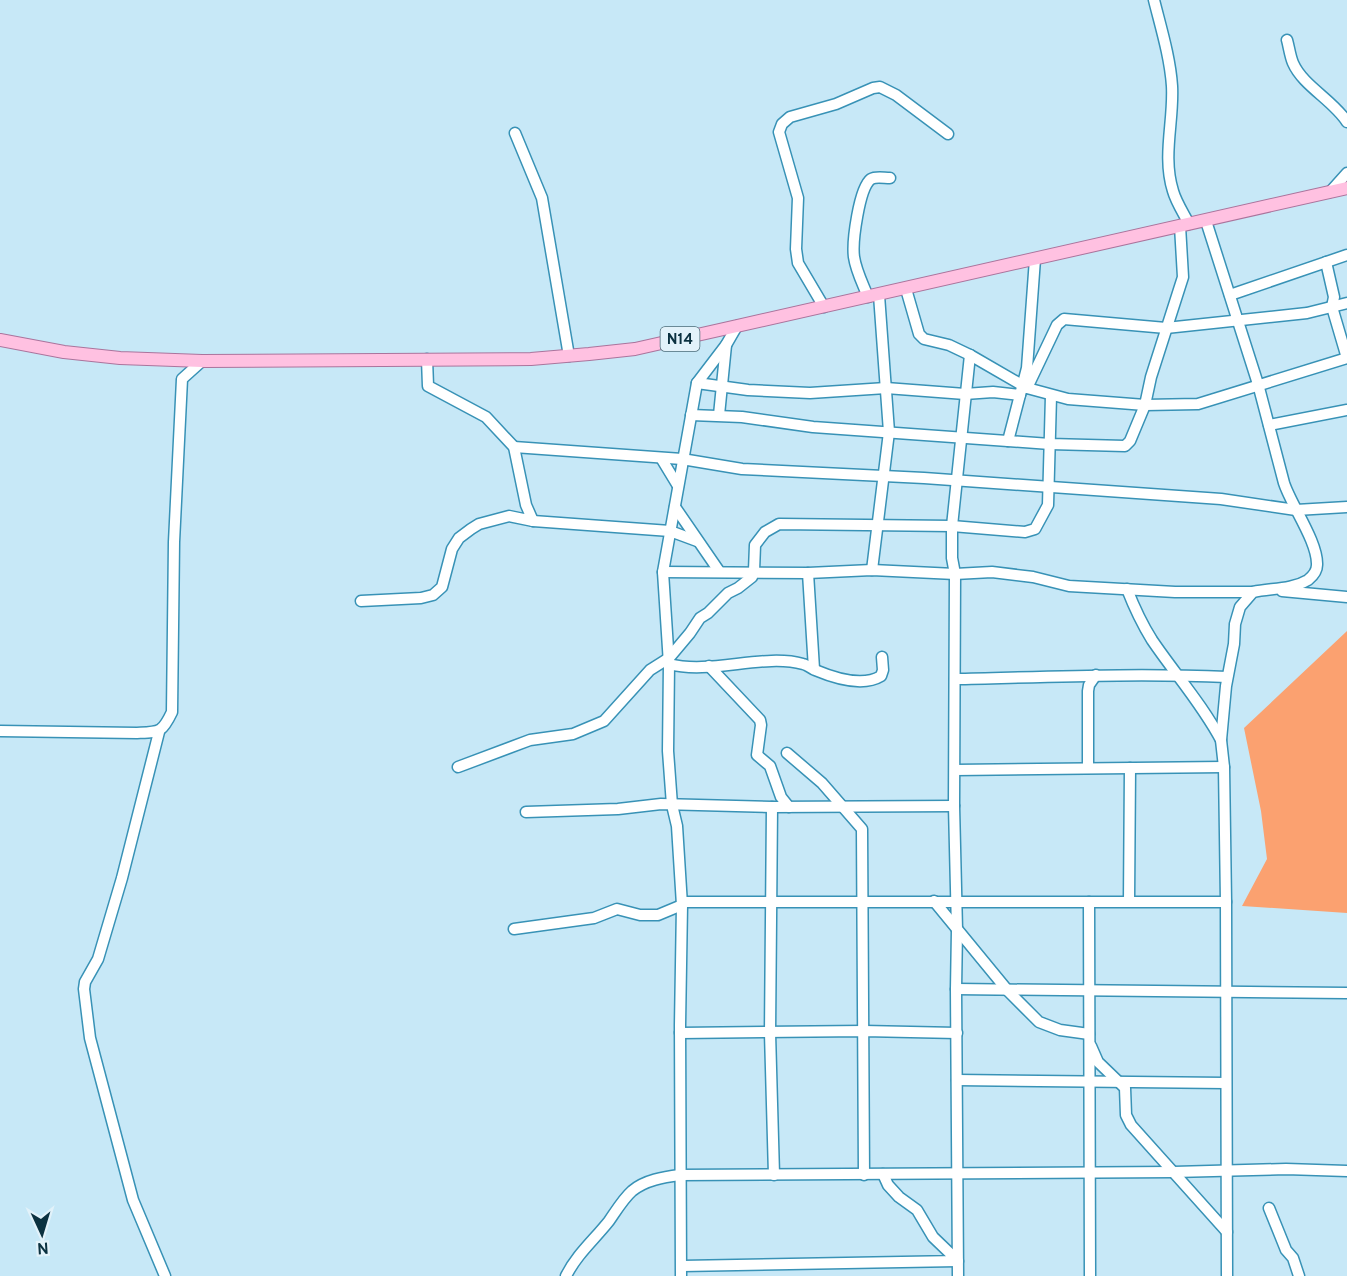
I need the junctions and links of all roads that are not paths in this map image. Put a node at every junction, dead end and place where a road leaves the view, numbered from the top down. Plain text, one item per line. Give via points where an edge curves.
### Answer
1 (1154, 0) edge
2 (1287, 40) dead end
3 (1347, 122) edge
4 (515, 133) dead end
5 (948, 134) dead end
6 (1347, 173) edge
7 (890, 178) dead end
8 (1347, 188) edge
9 (1330, 192) junction
10 (1206, 221) junction
11 (1184, 225) junction
12 (1347, 255) edge
13 (1035, 259) junction
14 (1326, 262) junction
15 (906, 289) junction
16 (1230, 295) junction
17 (873, 296) junction
18 (1347, 303) edge
19 (824, 307) junction
20 (1332, 307) junction
21 (1237, 320) junction
22 (737, 326) junction
23 (1166, 328) junction
24 (0, 340) edge
25 (726, 345) junction
26 (970, 355) junction
27 (569, 356) junction
28 (1347, 358) edge
29 (427, 359) junction
30 (202, 361) junction
31 (697, 383) junction
32 (1258, 384) junction
33 (721, 387) junction
34 (886, 388) junction
35 (1024, 390) junction
36 (965, 394) junction
37 (1051, 396) junction
38 (1145, 405) junction
39 (1347, 410) edge
40 (691, 415) junction
41 (719, 415) junction
42 (1269, 425) junction
43 (889, 432) junction
44 (962, 438) junction
45 (1008, 441) junction
46 (1050, 444) junction
47 (514, 447) junction
48 (661, 458) junction
49 (682, 459) junction
50 (884, 477) junction
51 (958, 481) junction
52 (678, 486) junction
53 (1049, 487) junction
54 (675, 507) junction
55 (1347, 507) edge
56 (1296, 510) junction
57 (533, 521) junction
58 (878, 524) junction
59 (952, 526) junction
60 (670, 531) junction
61 (697, 541) junction
62 (872, 570) junction
63 (719, 571) junction
64 (754, 571) junction
65 (663, 572) junction
66 (808, 573) junction
67 (955, 574) junction
68 (1127, 589) junction
69 (1273, 590) junction
70 (1253, 592) junction
71 (1347, 597) edge
72 (361, 601) dead end
73 (882, 657) dead end
74 (669, 661) junction
75 (709, 666) junction
76 (814, 669) junction
77 (1096, 675) junction
78 (1179, 675) junction
79 (1227, 677) junction
80 (955, 679) junction
81 (0, 731) edge
82 (159, 732) junction
83 (1221, 740) junction
84 (787, 753) dead end
85 (458, 767) dead end
86 (1224, 767) junction
87 (1088, 768) junction
88 (1130, 768) junction
89 (955, 770) junction
90 (672, 805) junction
91 (843, 806) junction
92 (954, 806) junction
93 (772, 807) junction
94 (789, 807) junction
95 (526, 812) dead end
96 (934, 901) junction
97 (956, 901) junction
98 (1129, 901) junction
99 (771, 902) junction
100 (862, 902) junction
101 (1089, 902) junction
102 (1226, 902) junction
103 (682, 904) junction
104 (514, 929) dead end
105 (957, 930) junction
106 (956, 989) junction
107 (1008, 991) junction
108 (1089, 992) junction
109 (1226, 992) junction
110 (1347, 993) edge
111 (864, 1031) junction
112 (680, 1033) junction
113 (771, 1033) junction
114 (957, 1033) junction
115 (1089, 1037) junction
116 (957, 1080) junction
117 (1089, 1082) junction
118 (1121, 1082) junction
119 (1226, 1083) junction
120 (1227, 1171) junction
121 (1347, 1171) edge
122 (1089, 1172) junction
123 (1174, 1172) junction
124 (864, 1174) junction
125 (883, 1174) junction
126 (957, 1174) junction
127 (680, 1175) junction
128 (774, 1175) junction
129 (1269, 1208) dead end
130 (1227, 1232) junction
131 (958, 1261) junction
132 (681, 1271) edge
133 (165, 1276) edge
134 (566, 1276) edge
135 (958, 1276) edge
136 (1090, 1276) edge
137 (1227, 1276) edge
138 (1299, 1276) edge

1 - 11 street via 1172,84 1170,178
2 - 3 street via 1293,63 1303,78
4 - 27 street via 542,198
5 - 19 street via 880,87 790,117 782,124 779,132 798,198 798,262
6 - 9 street
7 - 17 street via 869,180 855,230 858,272
8 - 9 main road, N14
9 - 10 main road, N14
10 - 11 main road, N14
10 - 16 street
11 - 13 main road, N14
11 - 23 street via 1183,277
12 - 14 street
13 - 15 main road, N14
13 - 35 street
14 - 16 street
14 - 20 street via 1334,297
15 - 17 main road, N14
15 - 26 street via 919,334
16 - 21 street
17 - 19 main road, N14
17 - 34 street
18 - 20 street
19 - 22 main road, N14
20 - 21 street
20 - 28 street
21 - 23 street
21 - 32 street
22 - 25 street
22 - 27 main road, N14 via 635,349
23 - 35 street via 1064,319 1057,325
23 - 38 street
24 - 30 main road, N14 via 87,354
25 - 31 street
25 - 33 street
26 - 35 street
26 - 36 street
27 - 29 main road, N14
28 - 32 street
29 - 30 main road, N14
29 - 47 street via 428,386 486,417
30 - 82 street via 182,379 174,543 172,712
31 - 33 street
31 - 40 street
32 - 38 street via 1198,404
32 - 42 street
33 - 34 street via 810,393
33 - 41 street
34 - 36 street
34 - 43 street
35 - 36 street
35 - 37 street
35 - 45 street
36 - 44 street
37 - 38 street
37 - 46 street
38 - 46 street via 1125,446
39 - 42 street
40 - 41 street
40 - 49 street
41 - 43 street
42 - 56 street via 1284,483
43 - 44 street
43 - 50 street
44 - 45 street
44 - 51 street
45 - 46 street
46 - 53 street
47 - 48 street
47 - 57 street
48 - 49 street
48 - 52 street
49 - 50 street via 742,469
49 - 52 street
50 - 51 street
50 - 58 street
51 - 53 street
51 - 59 street
52 - 54 street
53 - 56 street via 1221,499
53 - 59 street via 1048,505 1035,529 1025,532
54 - 60 street
54 - 61 street
55 - 56 street
56 - 69 street via 1315,553 1316,572 1307,580
57 - 60 street
57 - 72 street via 509,516 471,529 452,549 442,587 433,595
58 - 59 street
58 - 62 street
58 - 64 street via 779,524 765,532 755,545
59 - 67 street
60 - 61 street
60 - 65 street
61 - 63 street
62 - 66 street
62 - 67 street
63 - 64 street
63 - 65 street
64 - 66 street
64 - 74 street via 752,577 700,618
65 - 74 street
66 - 76 street
67 - 68 street via 992,572 1069,586
67 - 80 street
68 - 70 street
68 - 78 street via 1147,632
69 - 70 street
69 - 71 street
70 - 79 street via 1240,607
73 - 76 street via 883,670 874,681 860,682
74 - 75 street via 678,666
74 - 85 street via 650,670 604,721 573,734 530,740
74 - 90 street via 667,729
75 - 76 street via 779,661
75 - 94 street via 760,720 757,755 770,766 781,797
77 - 78 street
77 - 80 street
77 - 87 street via 1088,691
78 - 79 street
78 - 83 street
79 - 83 street
80 - 89 street
81 - 82 street
82 - 133 street via 98,958 84,989 90,1038 133,1200
83 - 86 street
84 - 91 street
86 - 88 street
86 - 102 street
87 - 88 street
87 - 89 street
88 - 98 street
89 - 92 street
90 - 93 street
90 - 95 street
90 - 103 street
91 - 92 street
91 - 94 street
91 - 100 street via 862,829
92 - 97 street
93 - 94 street
93 - 99 street
96 - 97 street
96 - 100 street
96 - 105 street
97 - 101 street
97 - 105 street
98 - 101 street
98 - 102 street
99 - 100 street
99 - 103 street
99 - 113 street
100 - 111 street
101 - 108 street
102 - 109 street
103 - 104 street via 658,915 617,909 594,918
103 - 112 street
105 - 106 street
105 - 107 street
106 - 107 street
106 - 114 street
107 - 108 street
107 - 115 street via 1039,1022
108 - 109 street
108 - 115 street
109 - 110 street
109 - 119 street
111 - 113 street
111 - 114 street
111 - 124 street
112 - 113 street
112 - 127 street
113 - 128 street
114 - 116 street
115 - 117 street
115 - 118 street via 1098,1062
116 - 117 street
116 - 126 street
117 - 118 street
117 - 122 street
118 - 119 street
118 - 123 street via 1125,1088 1127,1120
119 - 120 street
120 - 121 street
120 - 123 street
120 - 130 street
122 - 123 street
122 - 126 street
122 - 136 street
123 - 130 street
124 - 125 street
124 - 128 street
125 - 126 street
125 - 131 street via 888,1185 917,1210 933,1237
126 - 131 street
127 - 128 street
127 - 132 street
127 - 134 street via 655,1180 631,1191 582,1249
129 - 138 street
130 - 137 street
131 - 132 street
131 - 135 street

